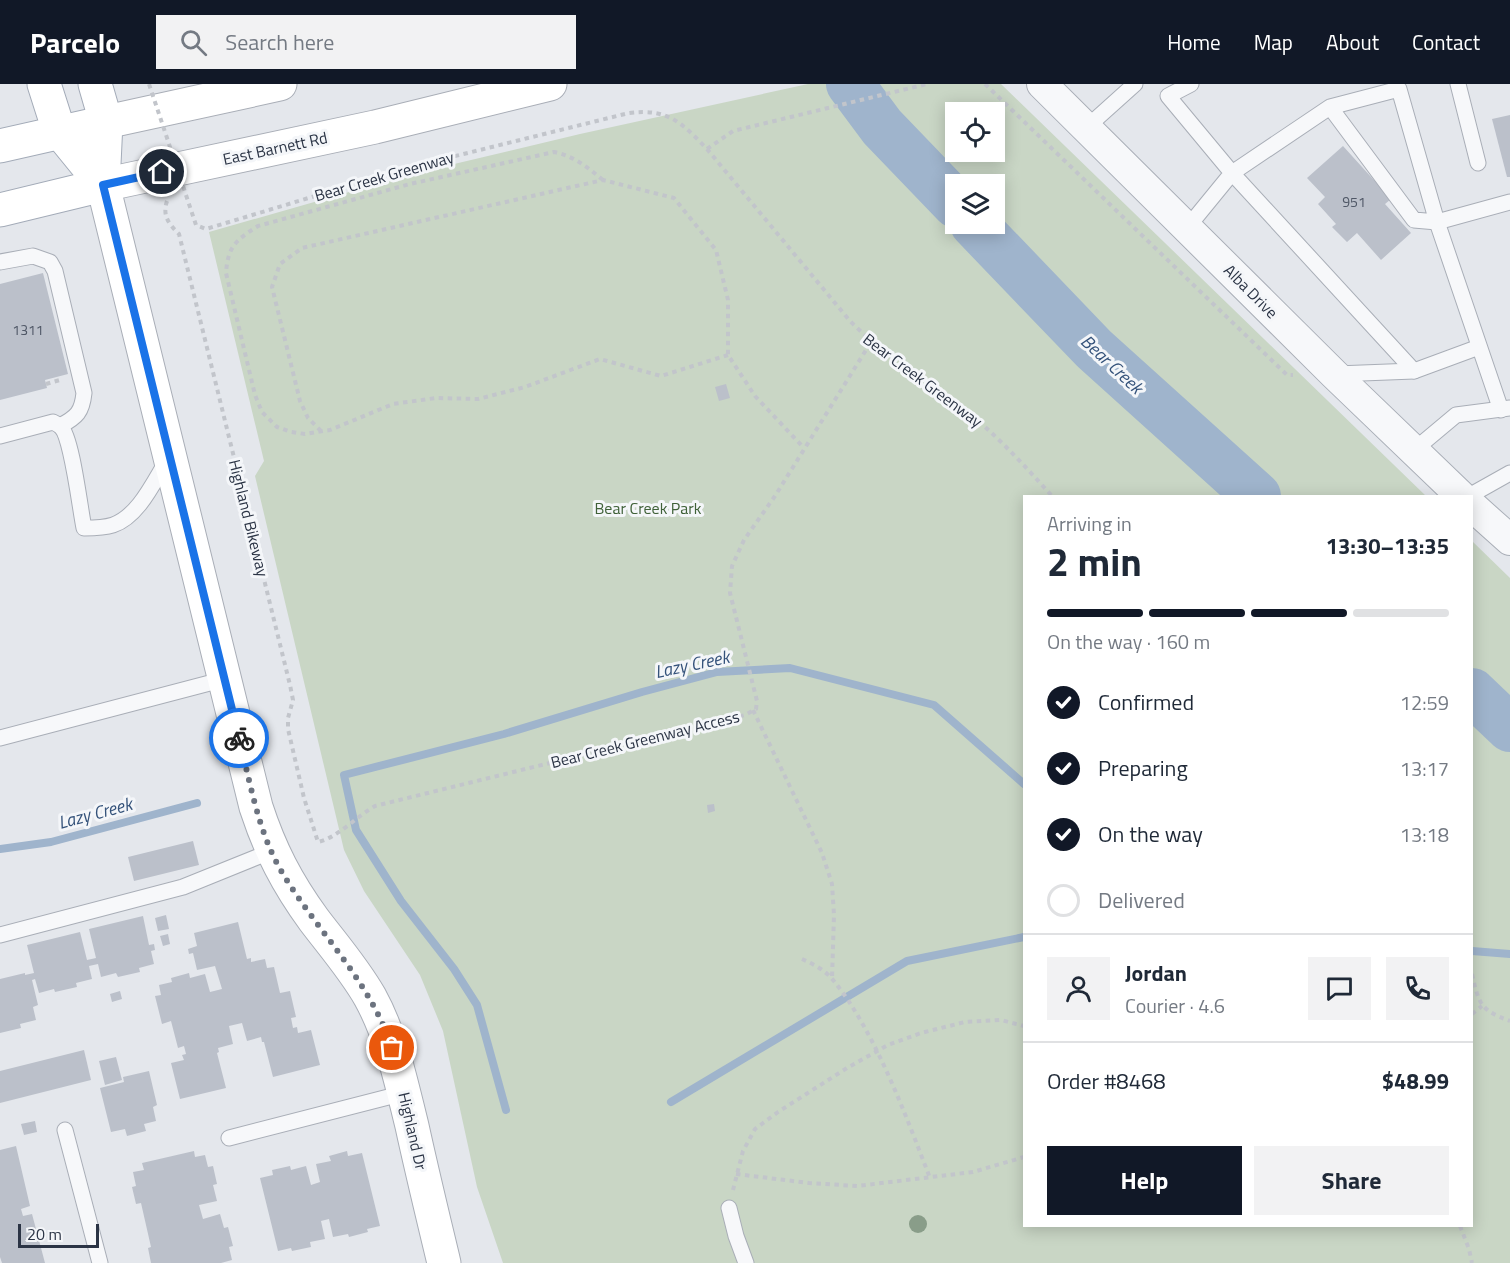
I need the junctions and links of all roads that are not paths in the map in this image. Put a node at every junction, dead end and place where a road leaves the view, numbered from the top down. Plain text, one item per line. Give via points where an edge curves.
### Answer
1 (44, 84) edge
2 (95, 84) edge
3 (550, 84) edge
4 (1042, 84) edge
5 (1135, 84) edge
6 (1191, 84) edge
7 (1458, 84) edge
8 (261, 86) edge
9 (1373, 89) edge
10 (1330, 107) junction
11 (106, 122) junction
12 (1086, 128) junction
13 (59, 131) junction
14 (0, 146) edge
15 (1478, 163) dead end
16 (1232, 173) junction
17 (103, 185) junction
18 (1510, 202) edge
19 (0, 210) edge
20 (1437, 222) junction
21 (1187, 228) junction
22 (0, 262) edge
23 (1479, 347) junction
24 (1414, 371) junction
25 (1334, 374) junction
26 (1506, 409) edge
27 (60, 426) junction
28 (0, 436) edge
29 (1413, 451) junction
30 (170, 457) junction
31 (1510, 473) edge
32 (1460, 495) edge
33 (1471, 495) edge
34 (1473, 507) edge
35 (1510, 540) edge
36 (225, 679) junction
37 (0, 738) edge
38 (272, 851) junction
39 (0, 934) edge
40 (404, 1093) junction
41 (65, 1130) dead end
42 (229, 1138) dead end
43 (729, 1208) road end
44 (100, 1263) edge
45 (444, 1263) edge
46 (746, 1263) edge

1 - 13 main road
2 - 11 main road, Highland Dr
3 - 17 main road, East Barnett Rd via 386,125
4 - 12 street, Alba Drive
5 - 12 lane
6 - 16 lane via 1168,96
7 - 15 lane
8 - 11 main road
9 - 10 lane
9 - 20 lane via 1399,89
10 - 16 lane
10 - 20 lane via 1414,220
11 - 13 main road
11 - 17 main road, Highland Dr
12 - 21 street, Alba Drive
13 - 14 main road
13 - 17 main road
16 - 21 lane
16 - 24 lane
17 - 19 main road, East Barnett Rd
17 - 30 main road, Highland Dr
18 - 20 lane
20 - 23 lane
21 - 25 street, Alba Drive
22 - 27 lane via 33,256 50,262 55,271 84,393 82,407
23 - 24 lane
23 - 26 lane
24 - 25 lane
25 - 29 street, Alba Drive
26 - 29 lane via 1456,415
27 - 28 lane via 53,422
27 - 30 lane via 69,450 84,528 114,525 123,520 136,508
29 - 32 street, Alba Drive
30 - 36 main road, Highland Dr
31 - 33 lane
34 - 35 street
36 - 37 lane
36 - 38 main road, Highland Dr via 256,807
38 - 39 lane via 183,887
38 - 40 main road, Highland Dr via 313,918 370,996 385,1027
40 - 42 lane
40 - 45 main road, Highland Dr
41 - 44 lane
43 - 46 lane

